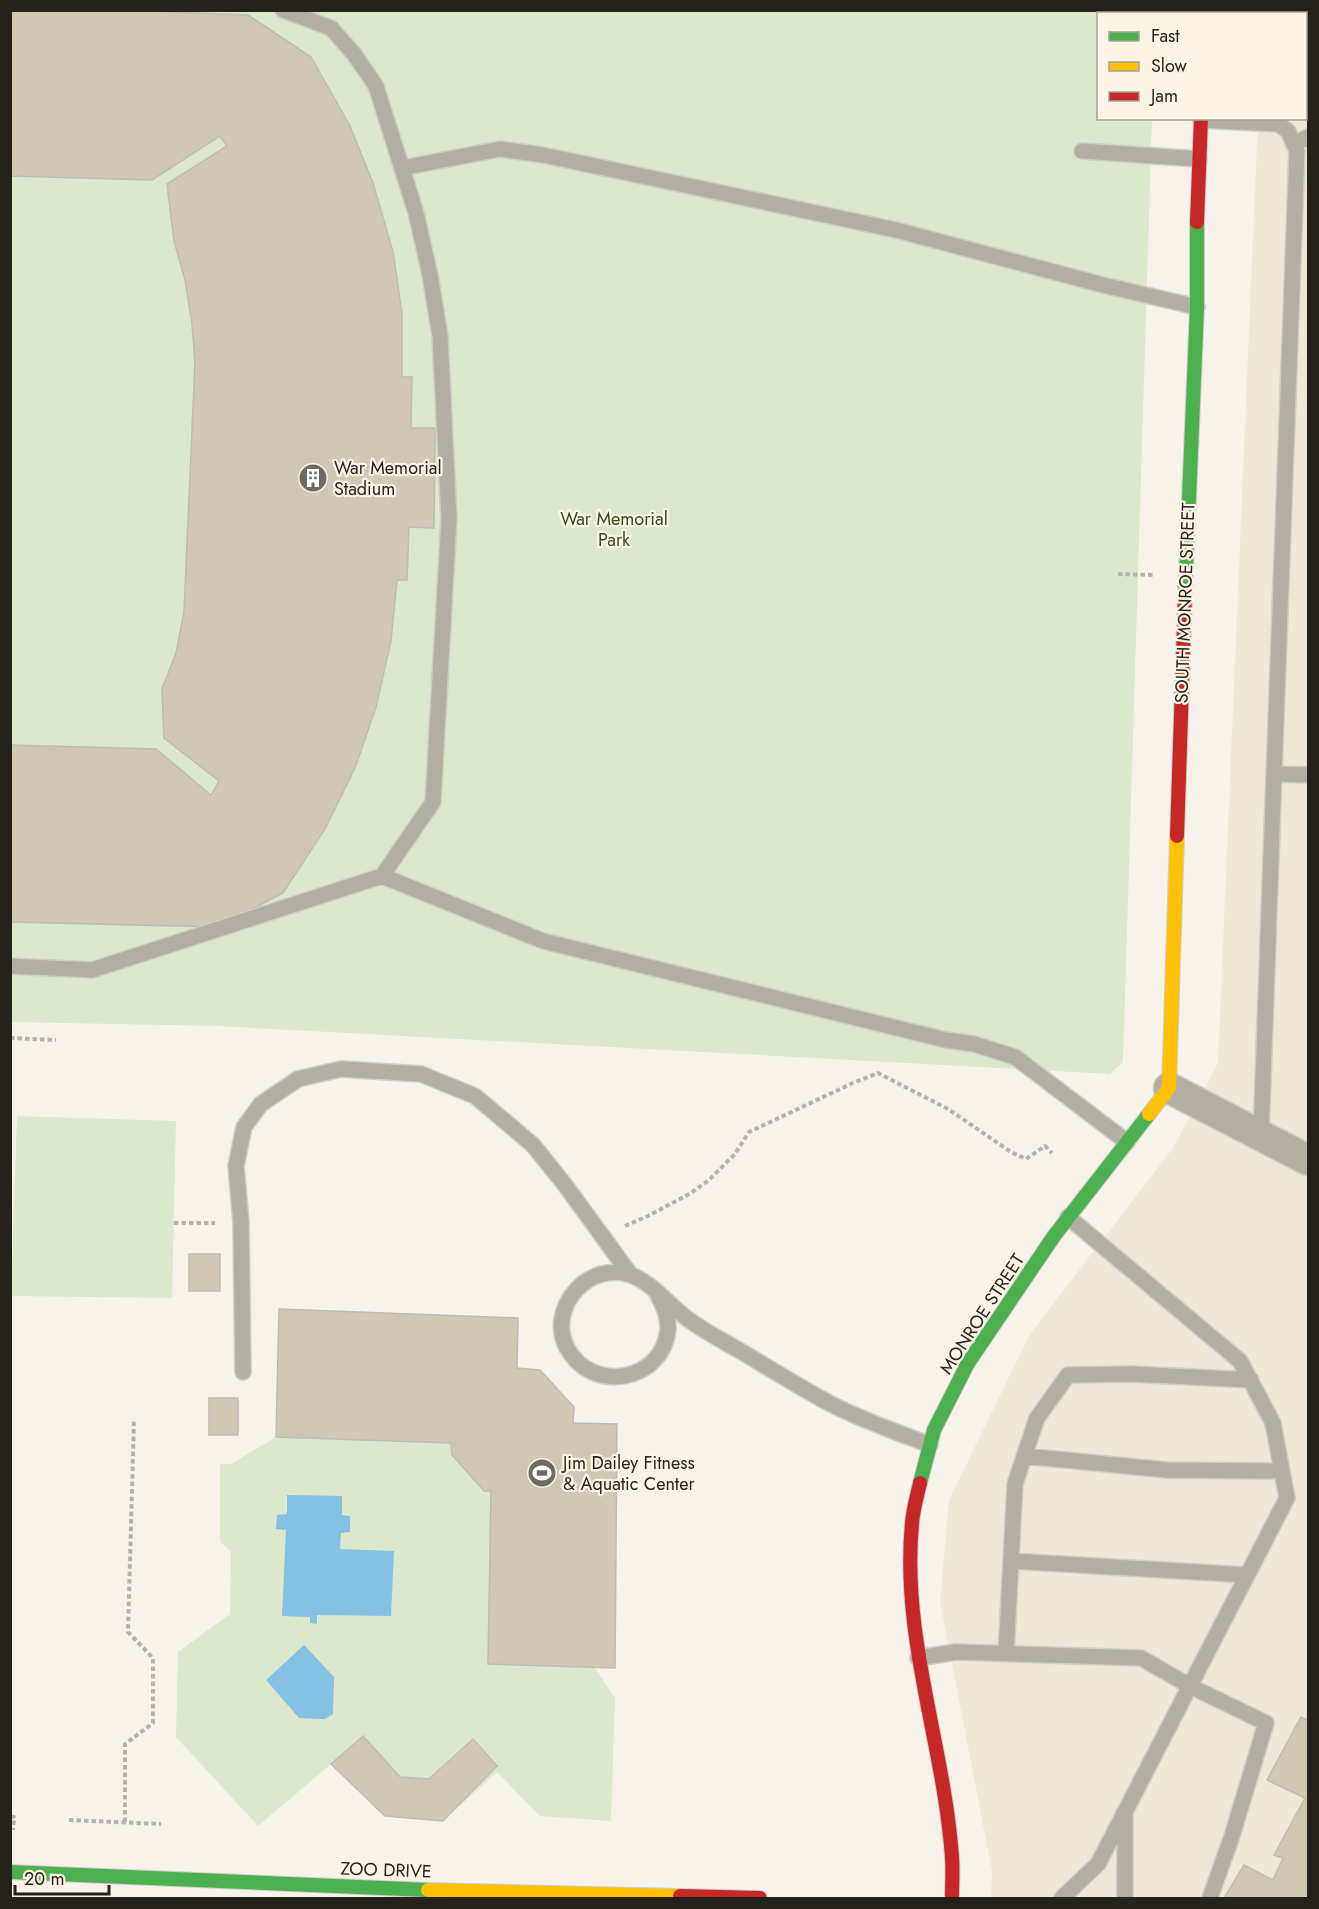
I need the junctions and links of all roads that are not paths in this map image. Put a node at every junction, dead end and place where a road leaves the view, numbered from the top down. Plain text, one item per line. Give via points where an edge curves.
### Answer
1 (283, 10) edge
2 (1201, 120) edge
3 (1216, 120) edge
4 (1308, 137) edge
5 (1294, 144) junction
6 (1082, 151) dead end
7 (1199, 159) junction
8 (402, 168) junction
9 (1197, 307) junction
10 (1275, 774) junction
11 (1308, 775) edge
12 (382, 876) junction
13 (10, 966) edge
14 (1169, 1088) junction
15 (1261, 1135) junction
16 (1128, 1142) junction
17 (1308, 1160) edge
18 (1068, 1217) junction
19 (630, 1274) junction
20 (658, 1295) junction
21 (243, 1372) dead end
22 (1251, 1380) junction
23 (930, 1445) junction
24 (1024, 1456) junction
25 (1282, 1471) junction
26 (1011, 1561) junction
27 (1247, 1575) junction
28 (1006, 1654) junction
29 (918, 1658) junction
30 (1190, 1686) junction
31 (1125, 1811) junction
32 (10, 1872) edge
33 (760, 1899) edge
34 (952, 1899) edge
35 (1062, 1899) edge
36 (1125, 1899) edge
37 (1210, 1899) edge

1 - 8 lane via 331,28 354,54 376,86
2 - 7 street, SOUTH MONROE STREET
3 - 5 lane via 1278,124 1288,131
4 - 5 lane
5 - 10 lane via 1297,151
6 - 7 lane
7 - 9 street, SOUTH MONROE STREET
8 - 9 lane via 500,149 543,156 896,230
8 - 12 lane via 416,213 440,336 449,519 433,802
9 - 14 street, SOUTH MONROE STREET
10 - 11 lane
10 - 15 lane
12 - 13 lane via 92,970
12 - 16 lane via 543,941 974,1044 1015,1058
14 - 15 street
14 - 16 street, MONROE STREET
15 - 17 street
16 - 18 street, MONROE STREET
18 - 22 lane via 1240,1361
18 - 23 street, MONROE STREET via 968,1363
19 - 20 lane via 646,1282
19 - 20 lane via 596,1275 581,1284 563,1313 566,1346 589,1371 605,1377 623,1377 654,1360 668,1329 666,1311
19 - 21 lane via 533,1145 475,1096 421,1074 341,1069 298,1079 261,1104 244,1127 236,1166 241,1222
20 - 23 lane via 691,1322 831,1404
22 - 24 lane via 1068,1375 1037,1418
22 - 25 lane via 1273,1423
23 - 29 street, MONROE STREET via 912,1522
24 - 25 lane via 1167,1470
24 - 26 lane via 1015,1484
25 - 27 lane via 1287,1498
26 - 27 lane
26 - 28 lane
27 - 30 lane
28 - 29 lane via 956,1652
28 - 30 lane via 1140,1658
29 - 34 street, MONROE STREET via 952,1857
30 - 31 lane
30 - 37 lane via 1266,1723
31 - 35 lane via 1098,1864
31 - 36 lane
32 - 33 street, ZOO DRIVE via 368,1888

